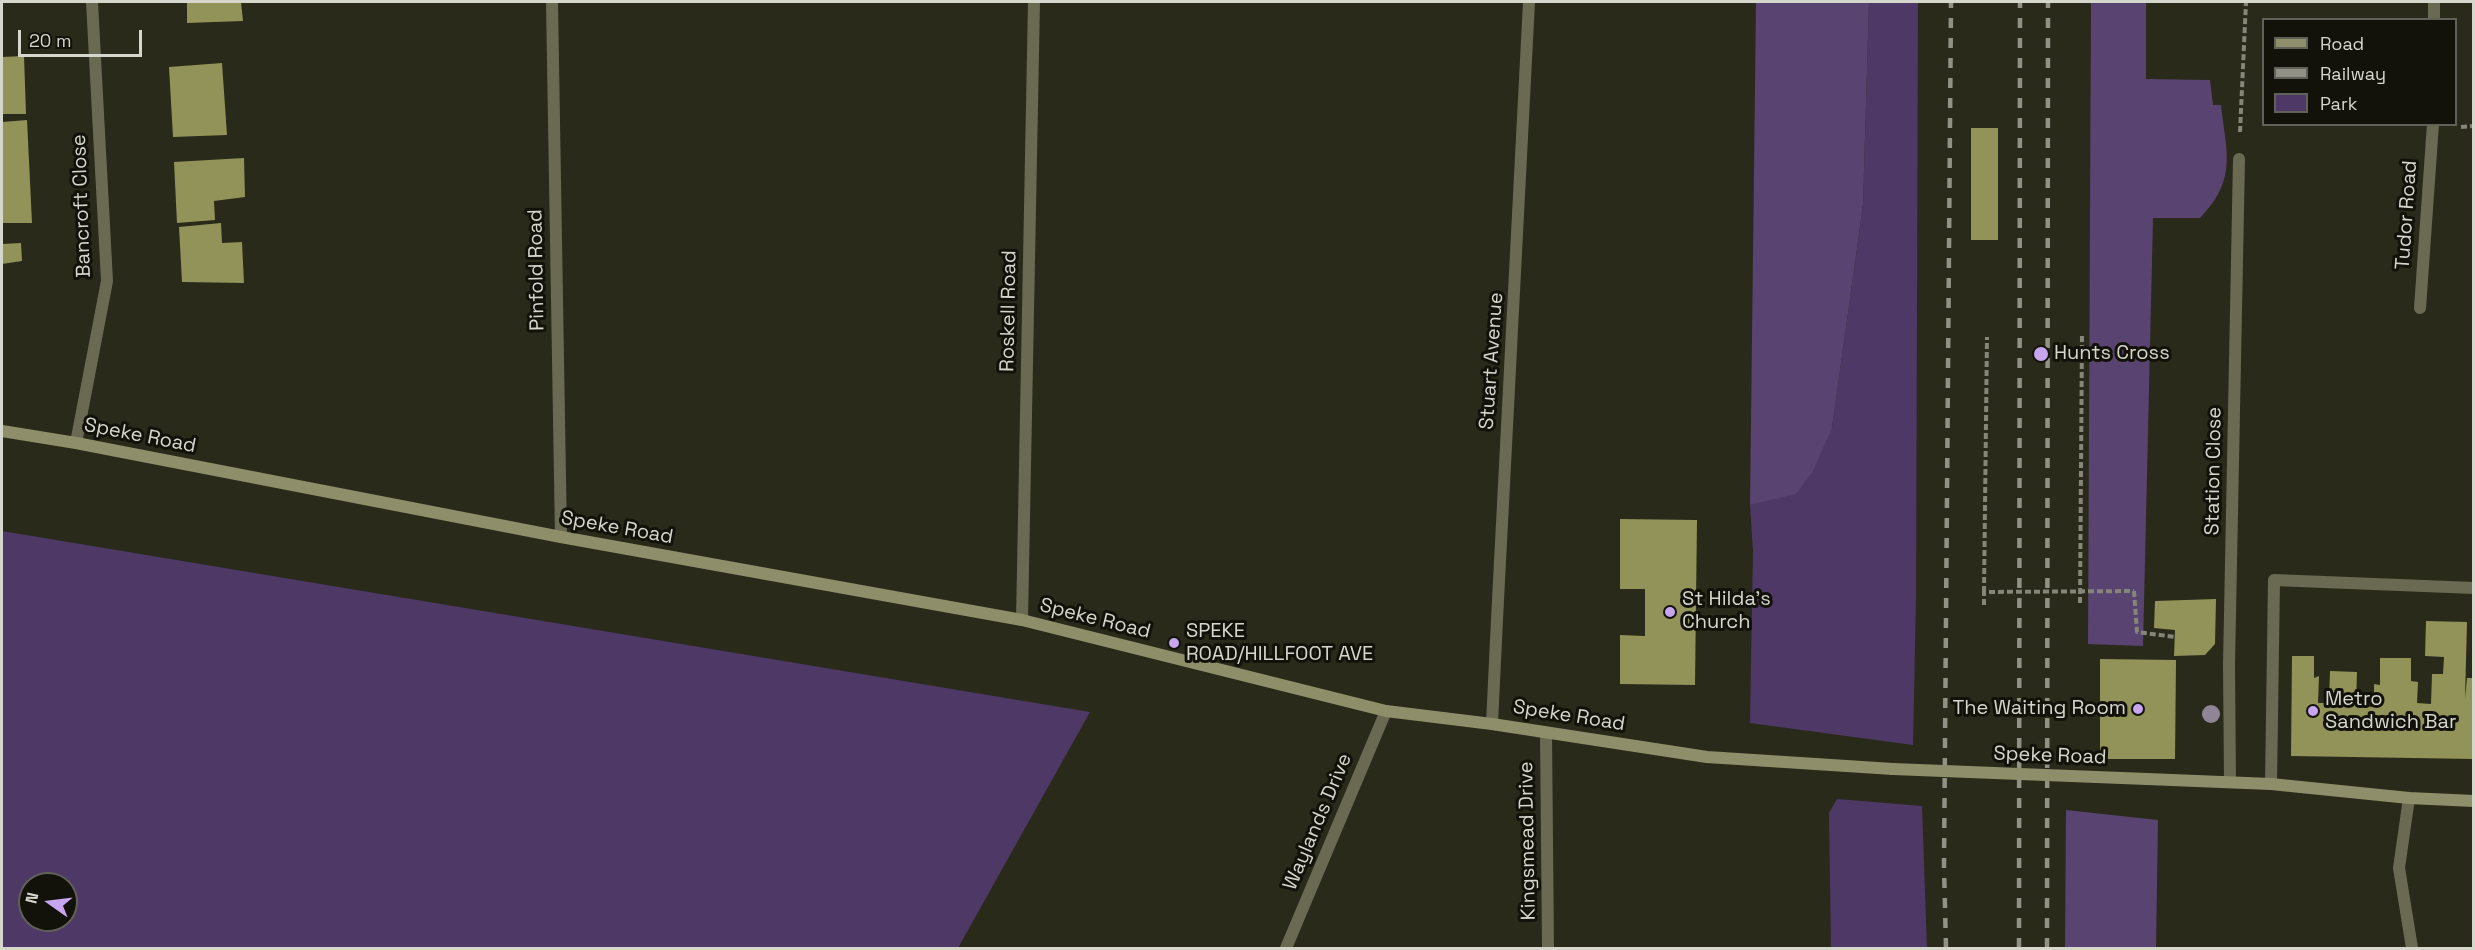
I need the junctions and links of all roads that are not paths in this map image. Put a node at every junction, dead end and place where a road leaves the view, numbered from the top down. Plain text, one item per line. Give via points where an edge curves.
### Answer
1 (92, 2) edge
2 (552, 2) edge
3 (1034, 2) edge
4 (1529, 2) edge
5 (2434, 2) edge
6 (2434, 18) edge
7 (2433, 126) edge
8 (2239, 159) road end
9 (2420, 308) dead end
10 (2, 431) edge
11 (75, 443) junction
12 (561, 537) junction
13 (2474, 588) edge
14 (1022, 620) junction
15 (1386, 711) junction
16 (1492, 724) junction
17 (1546, 733) junction
18 (2230, 782) junction
19 (2271, 784) junction
20 (2409, 798) junction
21 (2474, 801) edge
22 (1286, 948) edge
23 (1548, 948) edge
24 (2412, 948) edge

1 - 11 street, Bancroft Close via 106,281
2 - 12 street, Pinfold Road
3 - 14 street, Roskell Road
4 - 16 street, Stuart Avenue
5 - 6 street
7 - 9 street, Tudor Road
8 - 18 street, Station Close
10 - 11 street, Speke Road
11 - 12 street, Speke Road
12 - 14 street, Speke Road
13 - 19 street via 2274,580
14 - 15 street, Speke Road
15 - 16 street, Speke Road
15 - 22 street, Waylands Drive
16 - 17 street, Speke Road
17 - 18 street, Speke Road, bridge via 1707,757 1893,769
17 - 23 street, Kingsmead Drive
18 - 19 street, Speke Road
19 - 20 street, Speke Road
20 - 21 street, Speke Road
20 - 24 street via 2399,868

